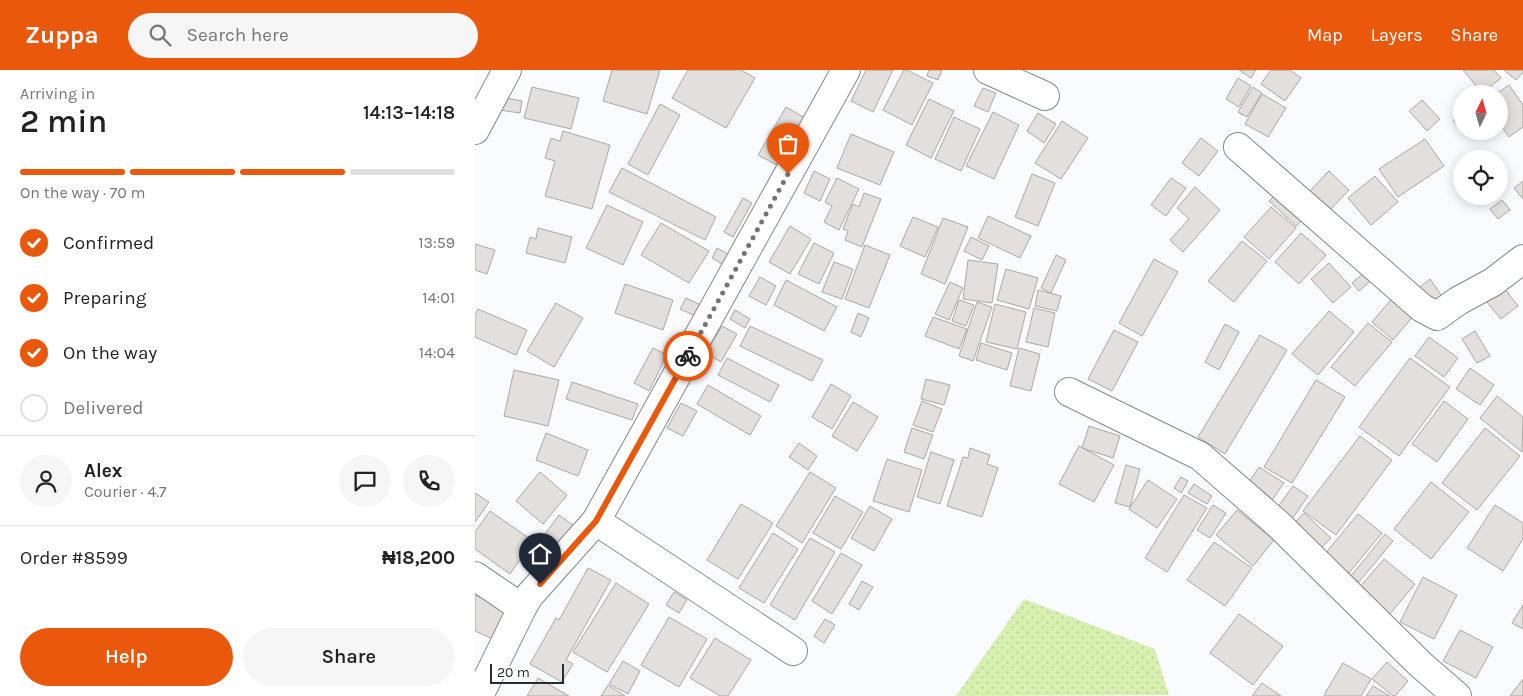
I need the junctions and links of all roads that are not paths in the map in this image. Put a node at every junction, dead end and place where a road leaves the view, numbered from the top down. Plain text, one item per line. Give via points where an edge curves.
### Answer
1 (507, 70) edge
2 (846, 70) edge
3 (988, 70) edge
4 (1045, 96) dead end
5 (475, 130) edge
6 (1238, 147) dead end
7 (1523, 259) edge
8 (1069, 392) dead end
9 (596, 521) junction
10 (475, 576) edge
11 (522, 608) junction
12 (793, 651) dead end
13 (479, 696) edge
14 (1457, 696) edge

1 - 5 street
2 - 9 street
3 - 4 street
6 - 7 street via 1422,308 1437,316 1458,300 1493,282
8 - 14 street via 1200,456 1278,524 1420,664
9 - 11 street
9 - 12 street
10 - 11 street
11 - 13 street

